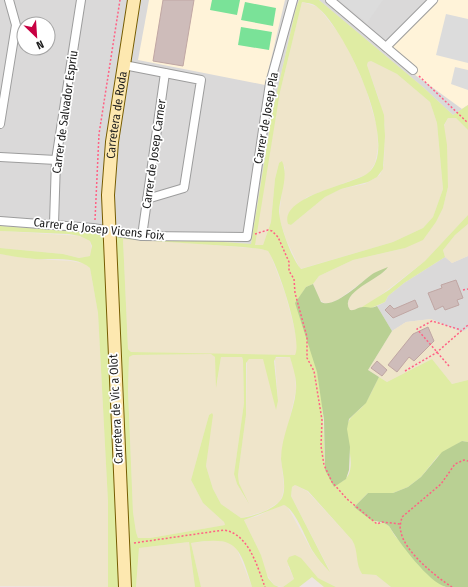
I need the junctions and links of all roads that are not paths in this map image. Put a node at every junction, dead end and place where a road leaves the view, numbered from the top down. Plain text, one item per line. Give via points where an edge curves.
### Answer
1 (9, 0) edge
2 (81, 0) edge
3 (134, 0) edge
4 (293, 0) edge
5 (330, 0) edge
6 (433, 0) edge
7 (386, 47) junction
8 (124, 65) junction
9 (413, 70) road end
10 (165, 73) junction
11 (0, 124) edge
12 (0, 157) edge
13 (56, 160) junction
14 (147, 199) junction
15 (0, 221) edge
16 (54, 224) junction
17 (110, 230) junction
18 (142, 236) junction
19 (247, 236) joint
20 (124, 587) edge

1 - 11 street via 16,25
2 - 13 street, Carrer de Salvador Espriu
3 - 8 street, Carretera de Roda
4 - 19 street, Carrer de Josep Pla via 270,84
5 - 7 street
6 - 7 street
7 - 9 street
8 - 10 street
8 - 17 street, Carretera de Roda via 112,142 108,194
10 - 14 street, Carrer de Josep Carner
10 - 14 street via 201,80 184,188
12 - 13 street
13 - 16 street, Carrer de Salvador Espriu
14 - 18 street, Carrer de Josep Carner
15 - 16 street, Carrer de Josep Vicens Foix
16 - 17 street, Carrer de Josep Vicens Foix
17 - 18 street, Carrer de Josep Vicens Foix
17 - 20 street, Carretera de Vic a Olot
18 - 19 street, Carrer de Josep Vicens Foix

